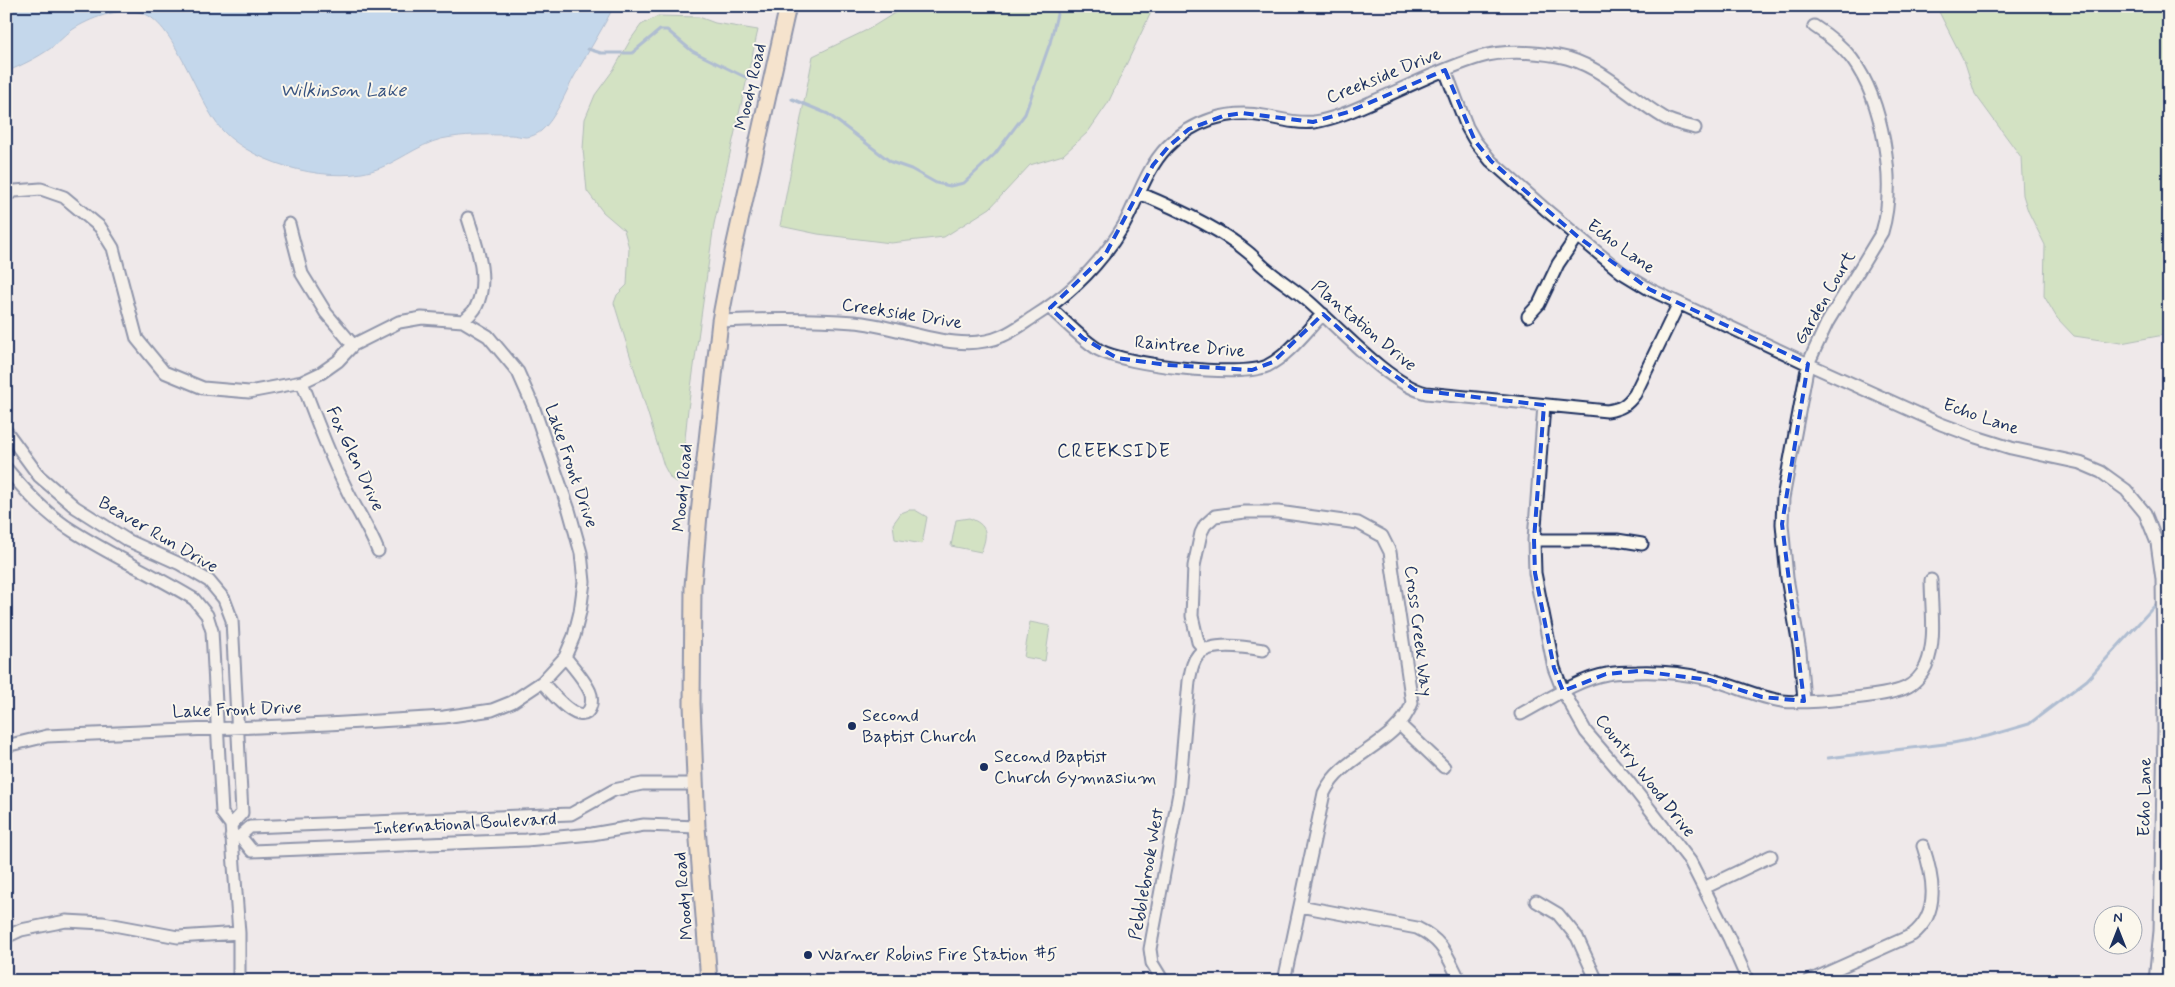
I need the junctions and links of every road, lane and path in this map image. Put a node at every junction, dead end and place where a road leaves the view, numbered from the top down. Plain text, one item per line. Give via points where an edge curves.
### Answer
1 (788, 6) edge
2 (1814, 26) dead end
3 (1445, 70) junction
4 (1695, 128) dead end
5 (1139, 194) junction
6 (6, 195) edge
7 (468, 218) dead end
8 (288, 224) dead end
9 (1577, 236) junction
10 (1679, 303) junction
11 (1050, 308) junction
12 (1323, 314) junction
13 (1528, 316) dead end
14 (463, 321) junction
15 (720, 321) junction
16 (353, 346) junction
17 (1808, 364) junction
18 (302, 382) junction
19 (1544, 405) junction
20 (6, 431) edge
21 (6, 468) edge
22 (44, 480) junction
23 (30, 496) junction
24 (1534, 540) junction
25 (1642, 544) dead end
26 (378, 551) dead end
27 (1931, 580) dead end
28 (1205, 650) junction
29 (1263, 650) dead end
30 (565, 657) junction
31 (542, 682) junction
32 (1563, 690) junction
33 (1804, 701) junction
34 (1521, 714) dead end
35 (1400, 725) junction
36 (237, 727) junction
37 (218, 728) junction
38 (6, 746) edge
39 (1444, 767) dead end
40 (695, 784) junction
41 (697, 827) junction
42 (234, 833) junction
43 (1923, 846) dead end
44 (1771, 856) dead end
45 (1704, 888) junction
46 (1536, 901) dead end
47 (1300, 906) junction
48 (239, 933) junction
49 (6, 937) edge
50 (239, 981) edge
51 (710, 981) edge
52 (1163, 981) edge
53 (1284, 981) edge
54 (1460, 981) edge
55 (1597, 981) edge
56 (1748, 981) edge
57 (1809, 981) edge
58 (2155, 981) edge

1 - 15 main road, Moody Road
2 - 17 street, Garden Court via 1852,58 1867,85 1880,123 1889,191 1882,232 1827,323
3 - 4 street, Creekside Drive via 1483,56 1521,52 1559,56 1598,72 1666,119
3 - 5 street, Creekside Drive via 1348,112 1313,122 1242,114 1207,121 1168,146 1153,165
3 - 9 street, Echo Lane via 1475,141 1491,161
5 - 11 street, Creekside Drive via 1105,255
5 - 12 street, Plantation Drive via 1166,204 1233,242
6 - 18 street, Lake Front Drive via 41,188 64,197 100,227 113,248 137,340 164,372 203,388 249,392
7 - 14 street via 482,276 476,308
8 - 16 street via 302,274 326,313
9 - 10 street, Echo Lane via 1621,272
9 - 13 street via 1558,264 1539,304
10 - 17 street, Echo Lane
10 - 19 street, Plantation Drive via 1628,404 1607,411
11 - 12 street, Raintree Drive via 1099,350 1118,358 1234,371 1252,370 1273,362
11 - 15 street, Creekside Drive via 1002,336 958,342 857,322 782,318
12 - 19 street, Plantation Drive via 1376,362 1415,390
14 - 16 street, Lake Front Drive via 422,318 399,322
14 - 30 street, Lake Front Drive via 488,336 518,372 569,510 581,553 584,582 578,620
15 - 40 main road, Moody Road via 693,586
16 - 18 street, Lake Front Drive via 321,373
17 - 33 street, Garden Court via 1783,498 1782,524
17 - 58 street, Echo Lane via 1976,437 2080,463 2115,480 2146,513 2157,543 2162,579 2164,729 2160,931
18 - 26 street, Fox Glen Drive via 323,439
19 - 24 street, Country Wood Drive
20 - 22 street, Beaver Run Drive
21 - 23 street, Beaver Run Drive
22 - 23 street
22 - 36 street, Beaver Run Drive via 75,507 127,540 209,581 224,599 232,620
23 - 37 street, Beaver Run Drive via 73,531 194,599 206,615 212,632
24 - 25 street via 1617,540
24 - 32 street, Country Wood Drive via 1535,573 1545,628 1554,668
27 - 33 street via 1931,652 1921,675 1913,683 1885,694
28 - 29 street via 1228,646
28 - 35 street, Cross Creek Way via 1198,642 1192,616 1196,559 1200,533 1205,525 1216,516 1244,512 1278,512 1358,523 1382,536 1390,552 1412,703
28 - 52 street, Pebblebrook West via 1193,664 1189,681 1179,793 1150,949 1152,963
30 - 31 street, Lake Front Drive
30 - 31 street via 590,692 588,711 575,713
31 - 36 street, Lake Front Drive via 512,702 492,710 453,716
32 - 33 street via 1606,674 1639,672 1710,680 1762,697
32 - 34 street
32 - 45 street, Country Wood Drive via 1586,732 1685,854
35 - 39 street
35 - 47 street, Cross Creek Way via 1329,782 1320,807
36 - 37 street, Lake Front Drive
36 - 42 street, Beaver Run Drive via 242,813
37 - 38 street, Lake Front Drive via 47,736
37 - 42 street, Beaver Run Drive via 222,813
40 - 41 main road, Moody Road
40 - 42 street, International Boulevard via 642,784 614,790 571,814 250,826
41 - 42 street, International Boulevard via 644,826 526,840 252,851
41 - 51 main road, Moody Road
42 - 48 street
43 - 57 street via 1933,882 1929,914 1919,930
44 - 45 street
45 - 56 street, Country Wood Drive
46 - 55 street via 1558,914 1577,937
47 - 53 street, Cross Creek Way
47 - 54 street via 1417,928 1432,936 1443,948
48 - 49 street via 178,937 103,923 66,921 21,930
48 - 50 street

